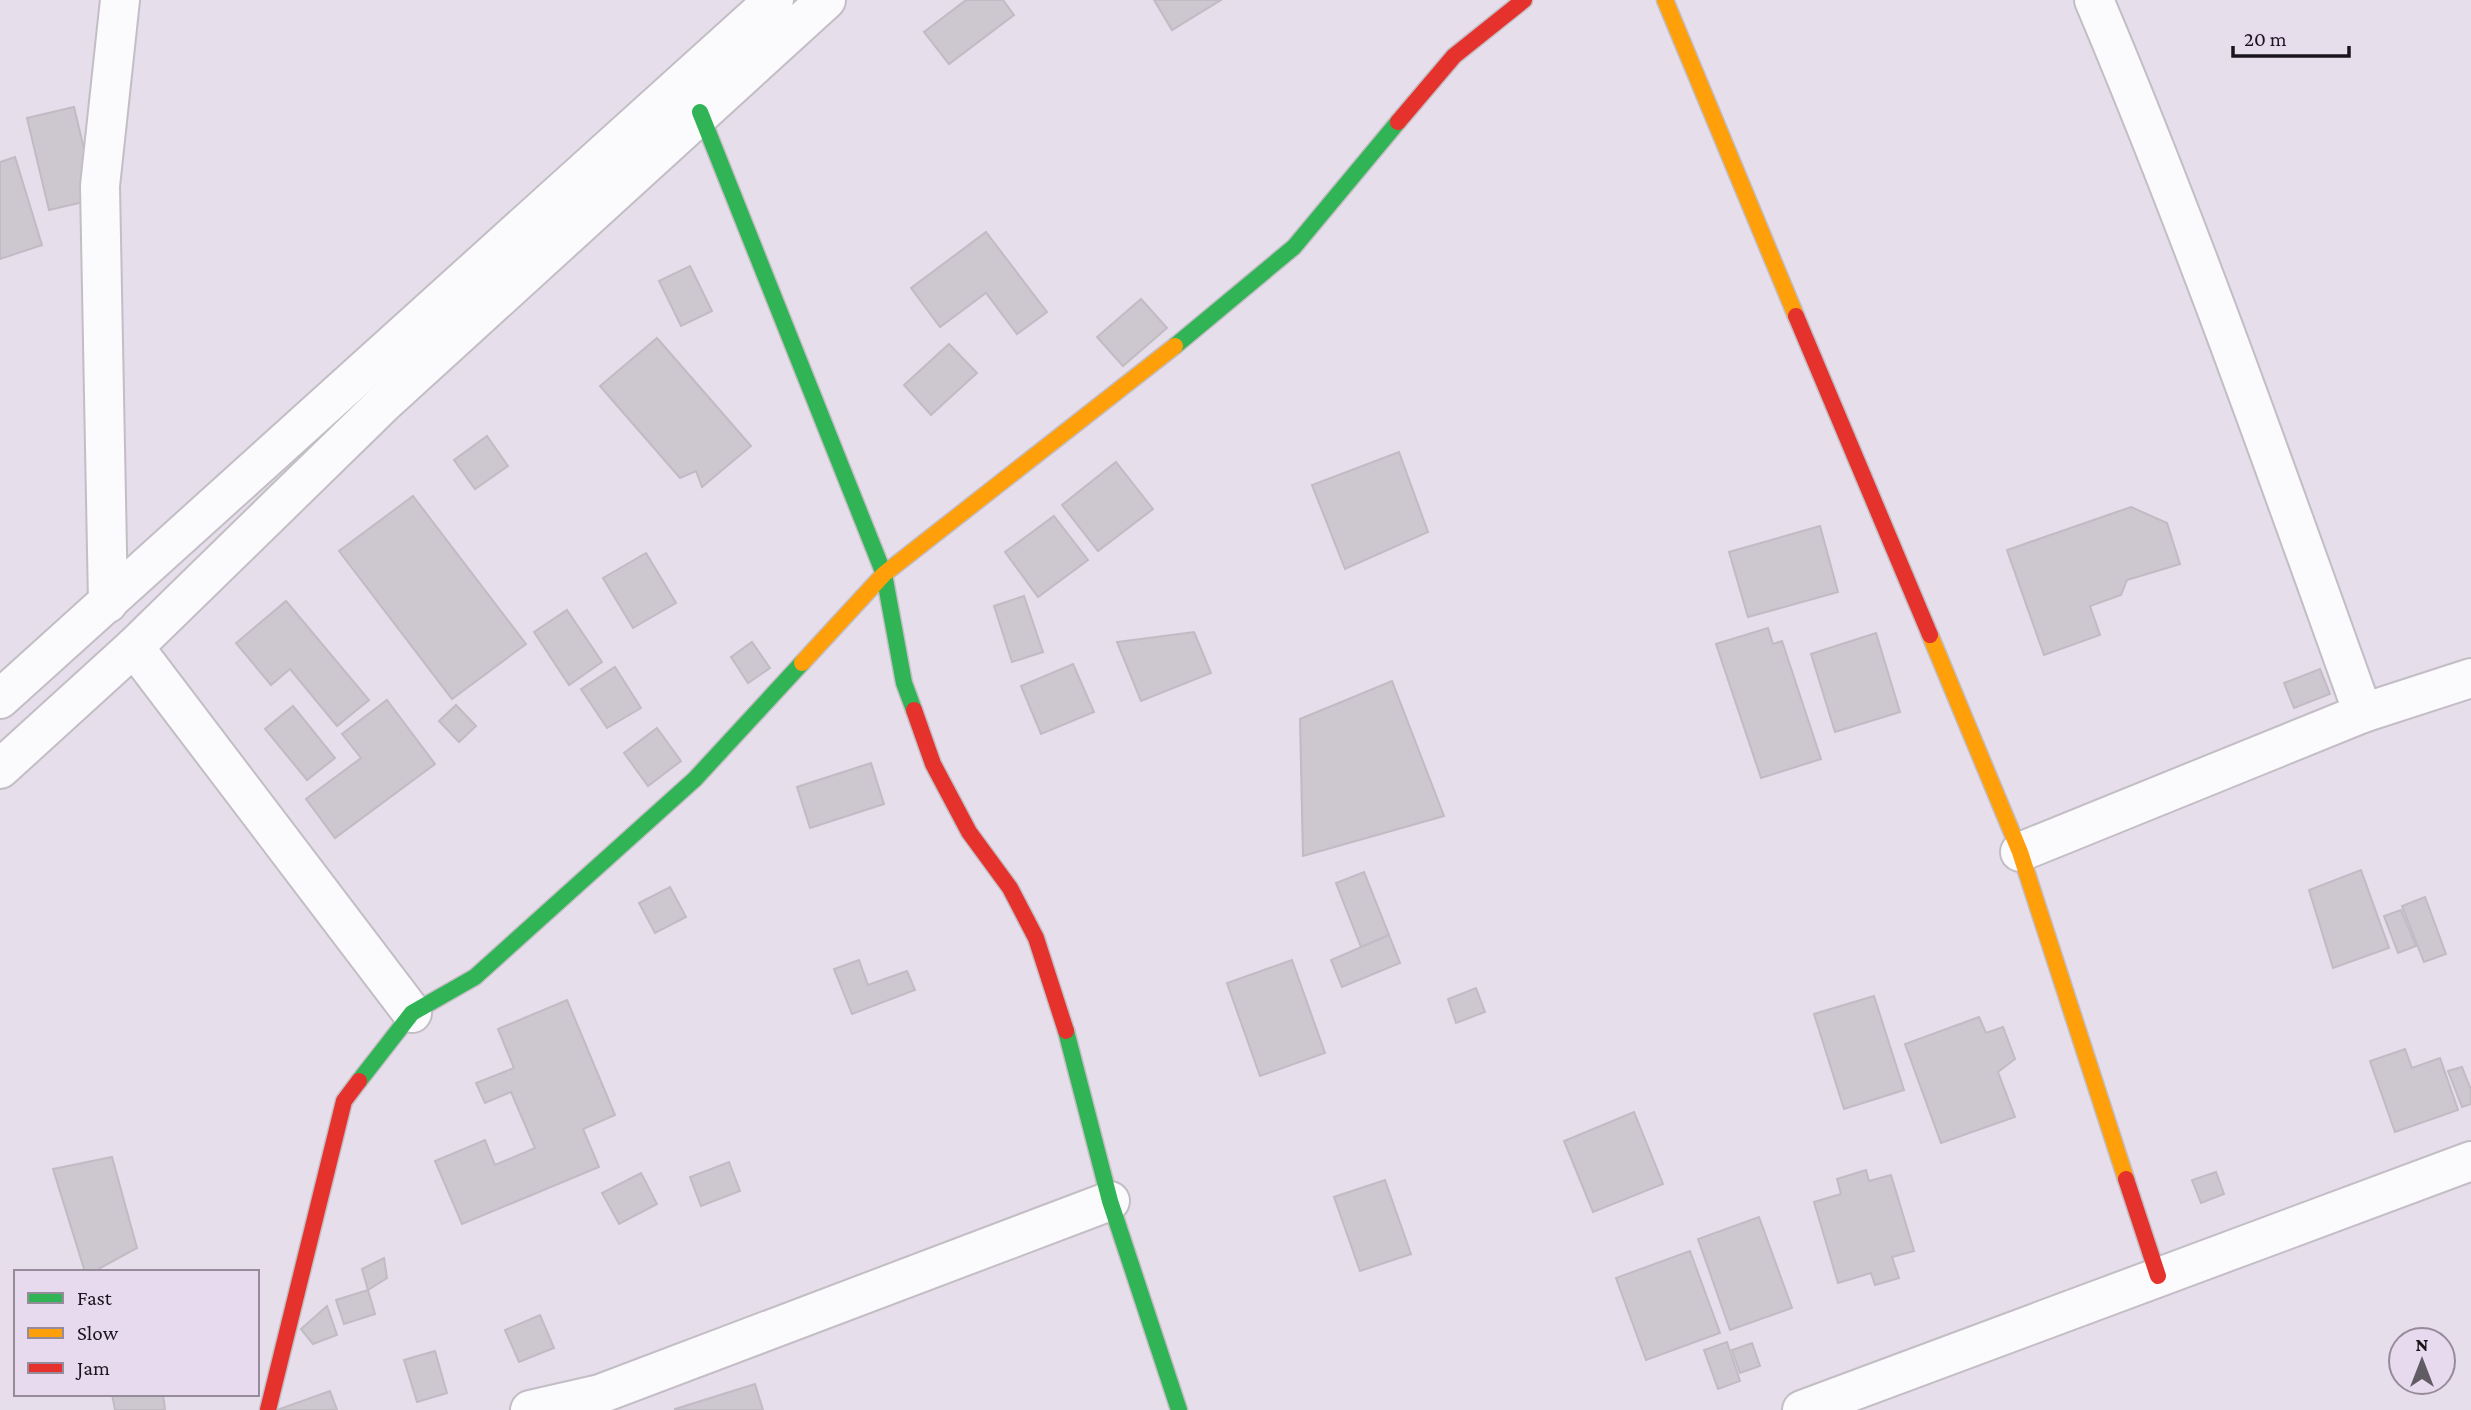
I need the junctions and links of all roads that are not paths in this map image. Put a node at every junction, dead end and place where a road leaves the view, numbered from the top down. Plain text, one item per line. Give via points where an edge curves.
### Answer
1 (120, 0) edge
2 (774, 0) edge
3 (826, 0) edge
4 (1524, 0) edge
5 (1665, 0) edge
6 (2094, 0) edge
7 (700, 112) junction
8 (884, 574) junction
9 (108, 603) junction
10 (134, 647) junction
11 (2471, 678) edge
12 (0, 699) edge
13 (2363, 713) junction
14 (0, 769) edge
15 (2020, 852) junction
16 (412, 1013) junction
17 (2471, 1161) edge
18 (1110, 1201) junction
19 (2158, 1276) junction
20 (268, 1410) edge
21 (530, 1410) edge
22 (1179, 1410) edge
23 (1802, 1410) edge

1 - 9 street via 100,186
2 - 9 street
3 - 7 street
4 - 8 street via 1454,56 1294,247 1115,396
5 - 15 street
6 - 13 street via 2223,327
7 - 8 street
7 - 10 street via 384,403
8 - 16 street via 695,779 475,977
8 - 18 street via 904,683 933,764 969,832 1010,888 1036,938 1059,1003
9 - 12 street
10 - 14 street
10 - 16 street
11 - 13 street
13 - 15 street
15 - 19 street
16 - 20 street via 344,1101
17 - 19 street
18 - 21 street via 600,1394
18 - 22 street
19 - 23 street

